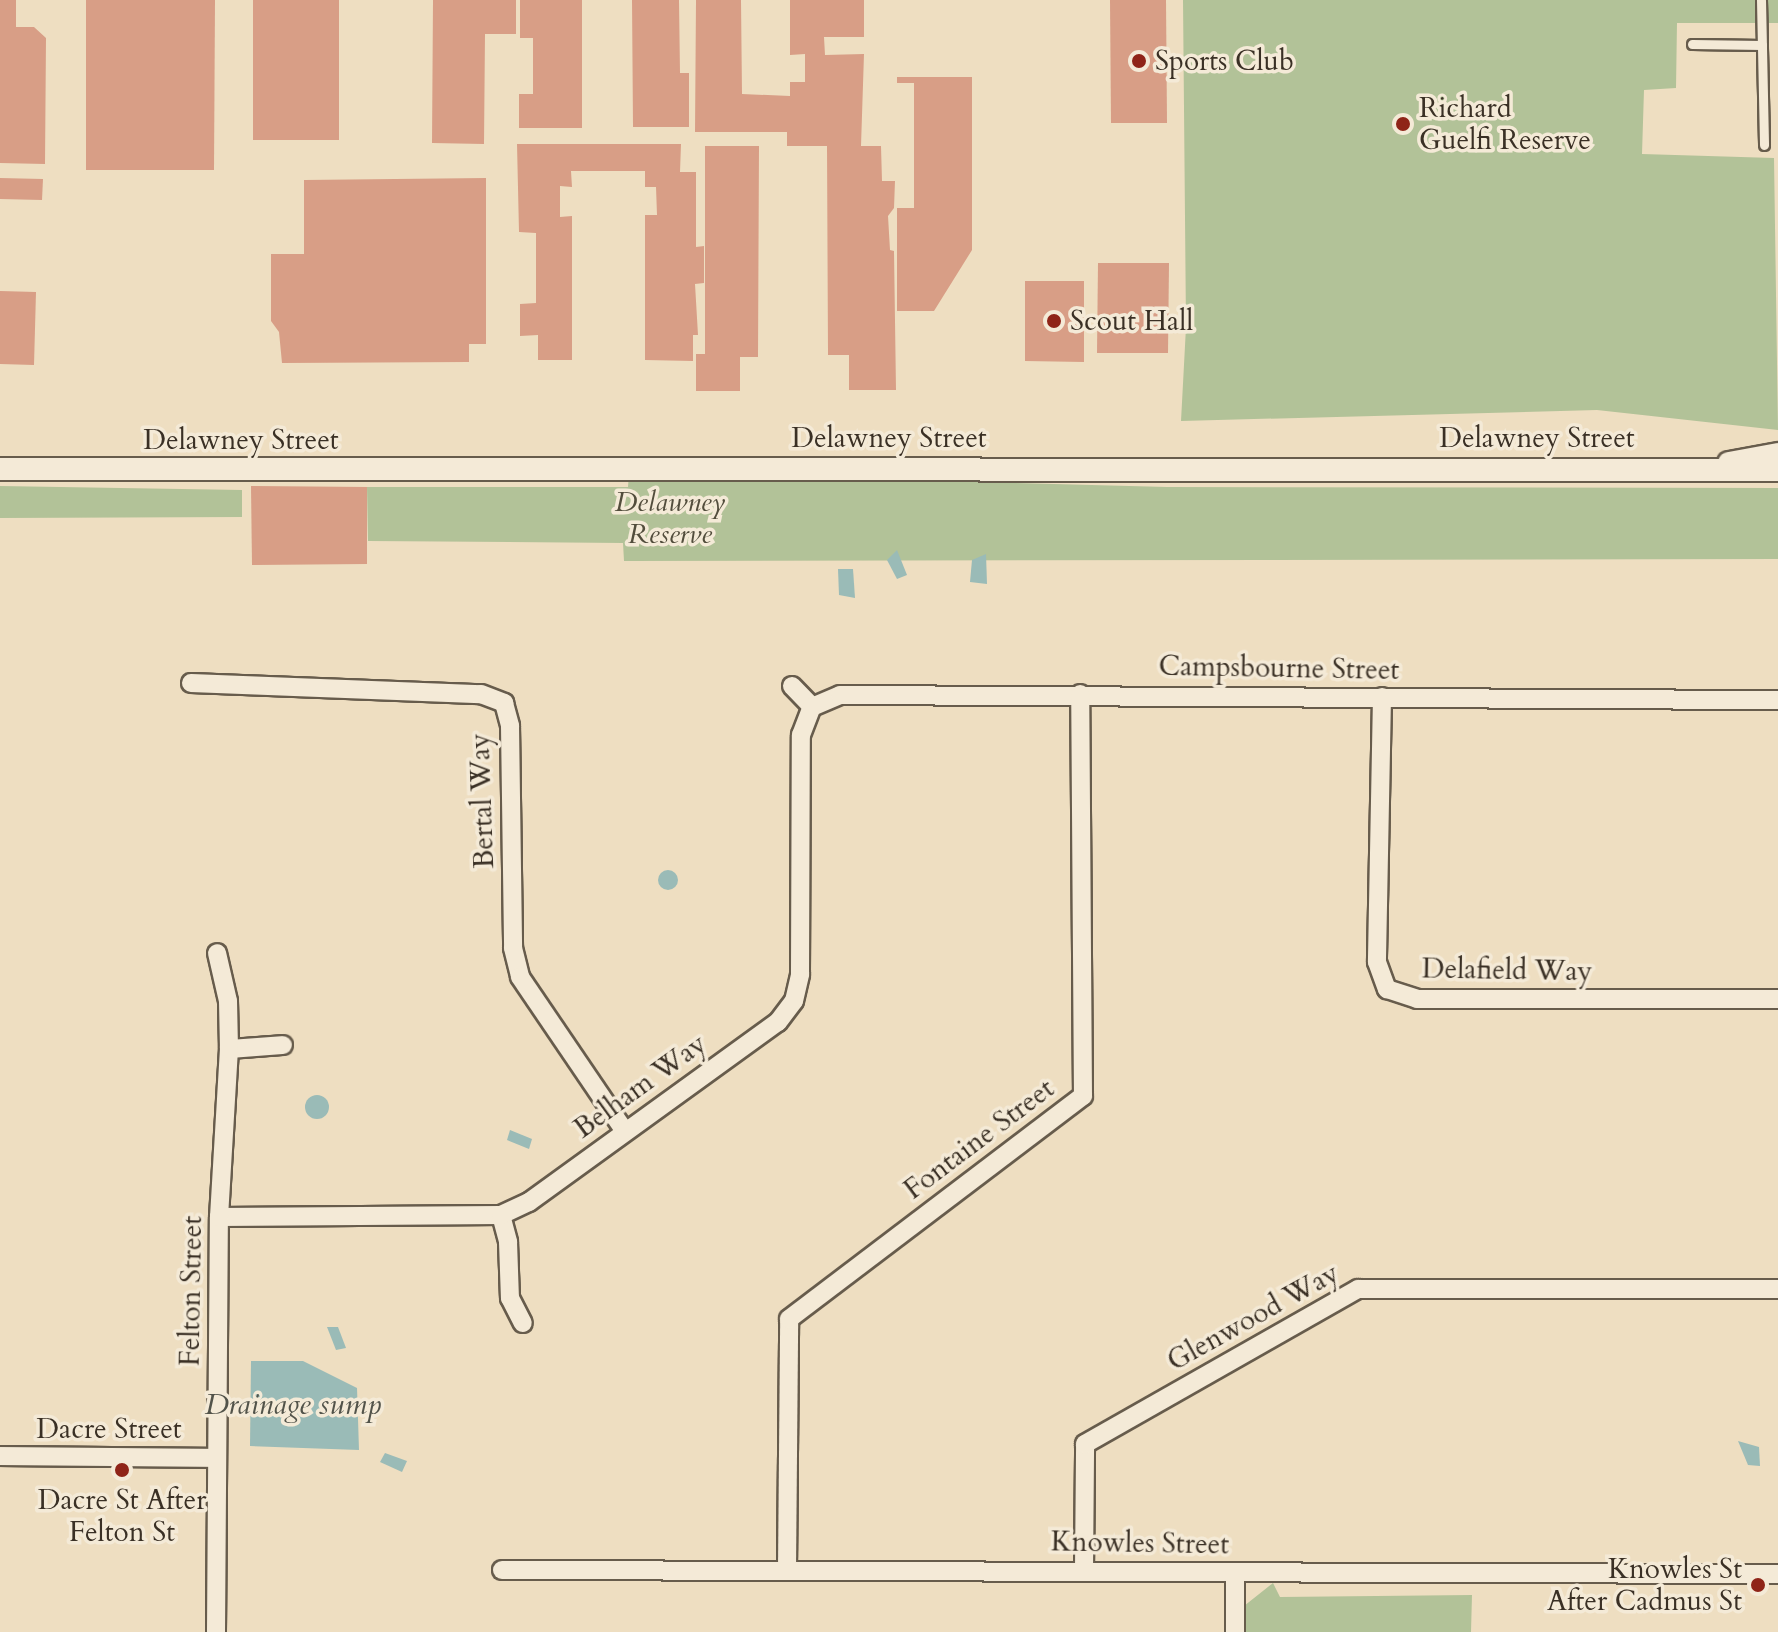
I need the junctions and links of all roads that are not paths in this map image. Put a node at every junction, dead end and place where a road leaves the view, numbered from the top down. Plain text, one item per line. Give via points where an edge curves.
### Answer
1 (1761, 0) edge
2 (1692, 44) dead end
3 (1762, 45) junction
4 (1764, 145) dead end
5 (1778, 454) edge
6 (1708, 468) junction
7 (0, 469) edge
8 (1778, 470) edge
9 (191, 683) dead end
10 (792, 686) dead end
11 (1080, 694) junction
12 (1382, 697) junction
13 (1778, 700) edge
14 (812, 707) junction
15 (217, 953) dead end
16 (1778, 999) edge
17 (283, 1045) dead end
18 (229, 1049) junction
19 (624, 1130) junction
20 (501, 1215) junction
21 (219, 1217) junction
22 (1778, 1289) edge
23 (523, 1323) dead end
24 (0, 1456) edge
25 (217, 1458) junction
26 (787, 1569) junction
27 (1084, 1569) junction
28 (502, 1570) dead end
29 (1235, 1572) junction
30 (1778, 1574) edge
31 (216, 1632) edge
32 (1235, 1632) edge

1 - 3 lane
2 - 3 lane
3 - 4 lane
5 - 6 street
6 - 7 street, Delawney Street
6 - 8 street, Delawney Street
9 - 19 street, Bertal Way via 481,694 504,703 510,726 513,948 520,977
10 - 14 street
11 - 12 street, Campsbourne Street
11 - 14 street, Campsbourne Street via 840,695
11 - 26 street, Fontaine Street via 1083,1096 789,1319
12 - 13 street, Campsbourne Street
12 - 16 street, Delafield Way via 1377,962 1387,989 1417,999
14 - 19 street, Belham Way via 801,735 800,974 794,1001 778,1022
15 - 18 street, Felton Street via 228,1001
17 - 18 street
18 - 21 street, Felton Street
19 - 20 street, Belham Way via 529,1202
20 - 21 street, Belham Way
20 - 23 street via 508,1242 510,1298
21 - 25 street, Felton Street
22 - 27 street, Glenwood Way via 1358,1289 1085,1444
24 - 25 street, Dacre Street
25 - 31 street, Felton Street
26 - 27 street, Knowles Street
26 - 28 street, Knowles Street
27 - 29 street, Knowles Street
29 - 30 street, Knowles Street
29 - 32 street

